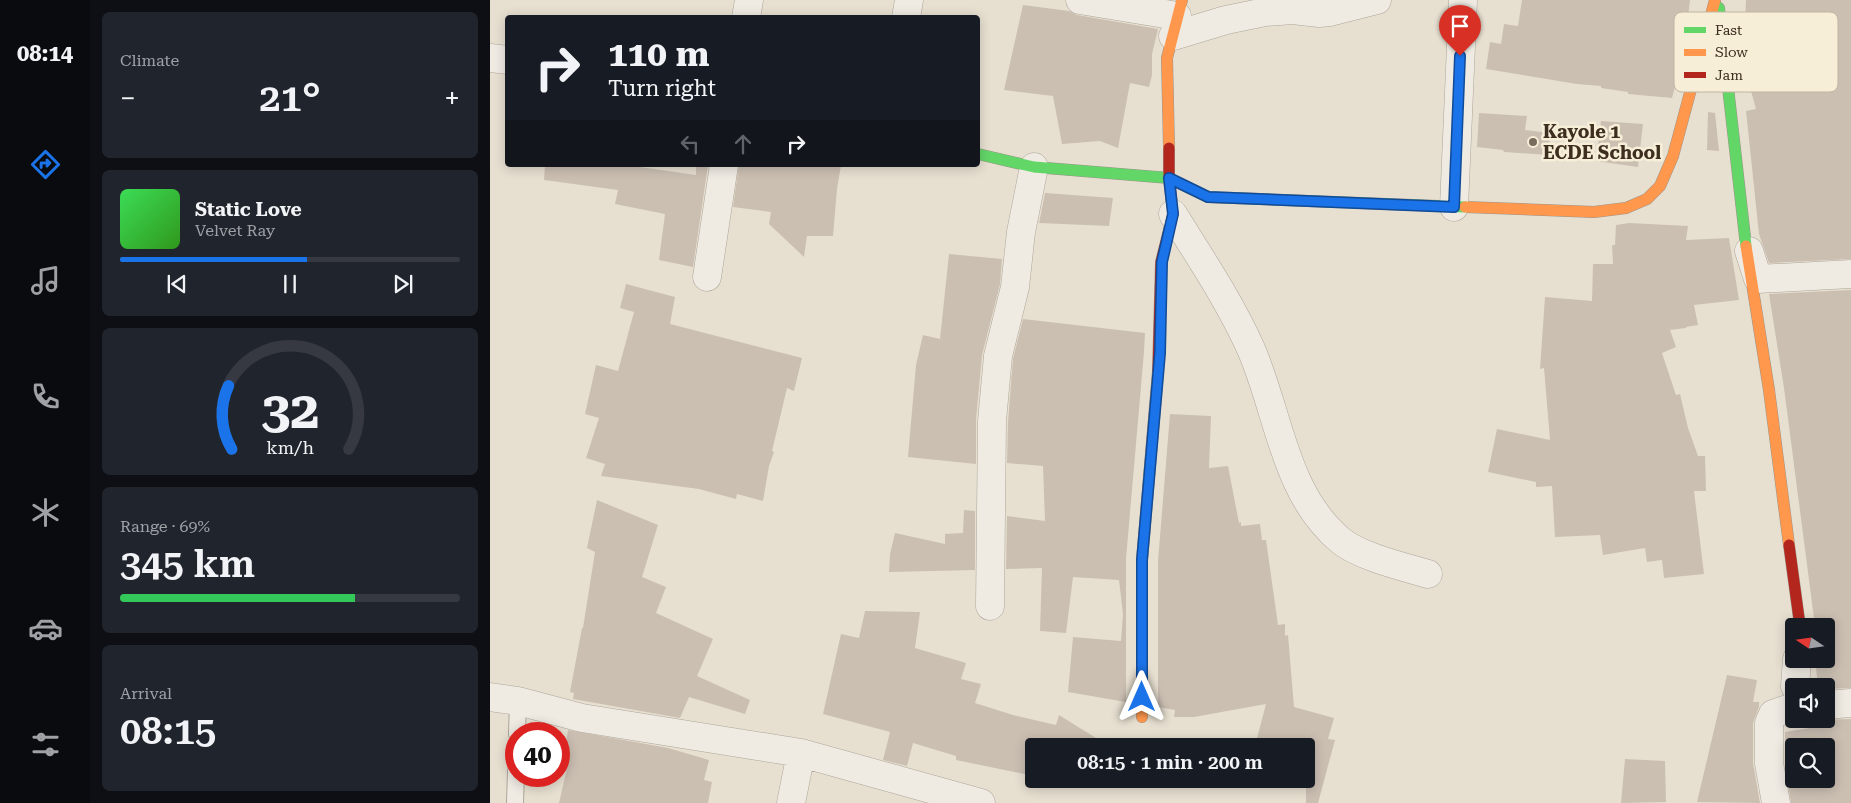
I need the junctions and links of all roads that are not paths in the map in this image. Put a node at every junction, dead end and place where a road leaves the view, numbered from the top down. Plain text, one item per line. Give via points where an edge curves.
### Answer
1 (749, 0) edge
2 (910, 0) edge
3 (1080, 0) edge
4 (1377, 0) edge
5 (1463, 0) edge
6 (746, 15) edge
7 (907, 15) edge
8 (1177, 18) edge
9 (490, 58) edge
10 (505, 60) edge
11 (1691, 92) edge
12 (1728, 92) edge
13 (980, 154) edge
14 (724, 167) edge
15 (1034, 167) junction
16 (1169, 178) junction
17 (1454, 207) junction
18 (1173, 214) junction
19 (1744, 236) junction
20 (1851, 274) edge
21 (707, 277) dead end
22 (1428, 574) dead end
23 (990, 606) dead end
24 (1799, 618) edge
25 (490, 697) edge
26 (518, 701) junction
27 (1851, 703) edge
28 (1835, 704) edge
29 (1785, 710) edge
30 (1142, 717) dead end
31 (517, 722) edge
32 (801, 753) junction
33 (516, 787) edge
34 (515, 803) edge
35 (791, 803) edge
36 (982, 803) edge
37 (1776, 803) edge

1 - 6 street
2 - 7 street
3 - 8 street
4 - 8 street via 1319,13 1293,10 1226,20
5 - 17 street
8 - 16 street via 1167,58
9 - 10 street
11 - 17 street via 1673,156 1660,186 1647,200 1626,208 1594,212
12 - 19 street
13 - 15 street
14 - 21 street
15 - 16 street
15 - 23 street via 1021,232 1015,287 998,356 992,421
16 - 17 street via 1208,197
16 - 18 street
18 - 22 street via 1237,318 1252,352 1297,484 1314,514 1341,541 1370,556
18 - 30 street via 1162,262 1160,353 1142,560
19 - 20 street via 1758,279
19 - 24 street via 1770,390
25 - 26 street
26 - 31 lane
26 - 32 street via 582,718
27 - 28 street
29 - 37 street via 1773,714 1769,722 1768,763
32 - 35 street
32 - 36 street
33 - 34 lane

